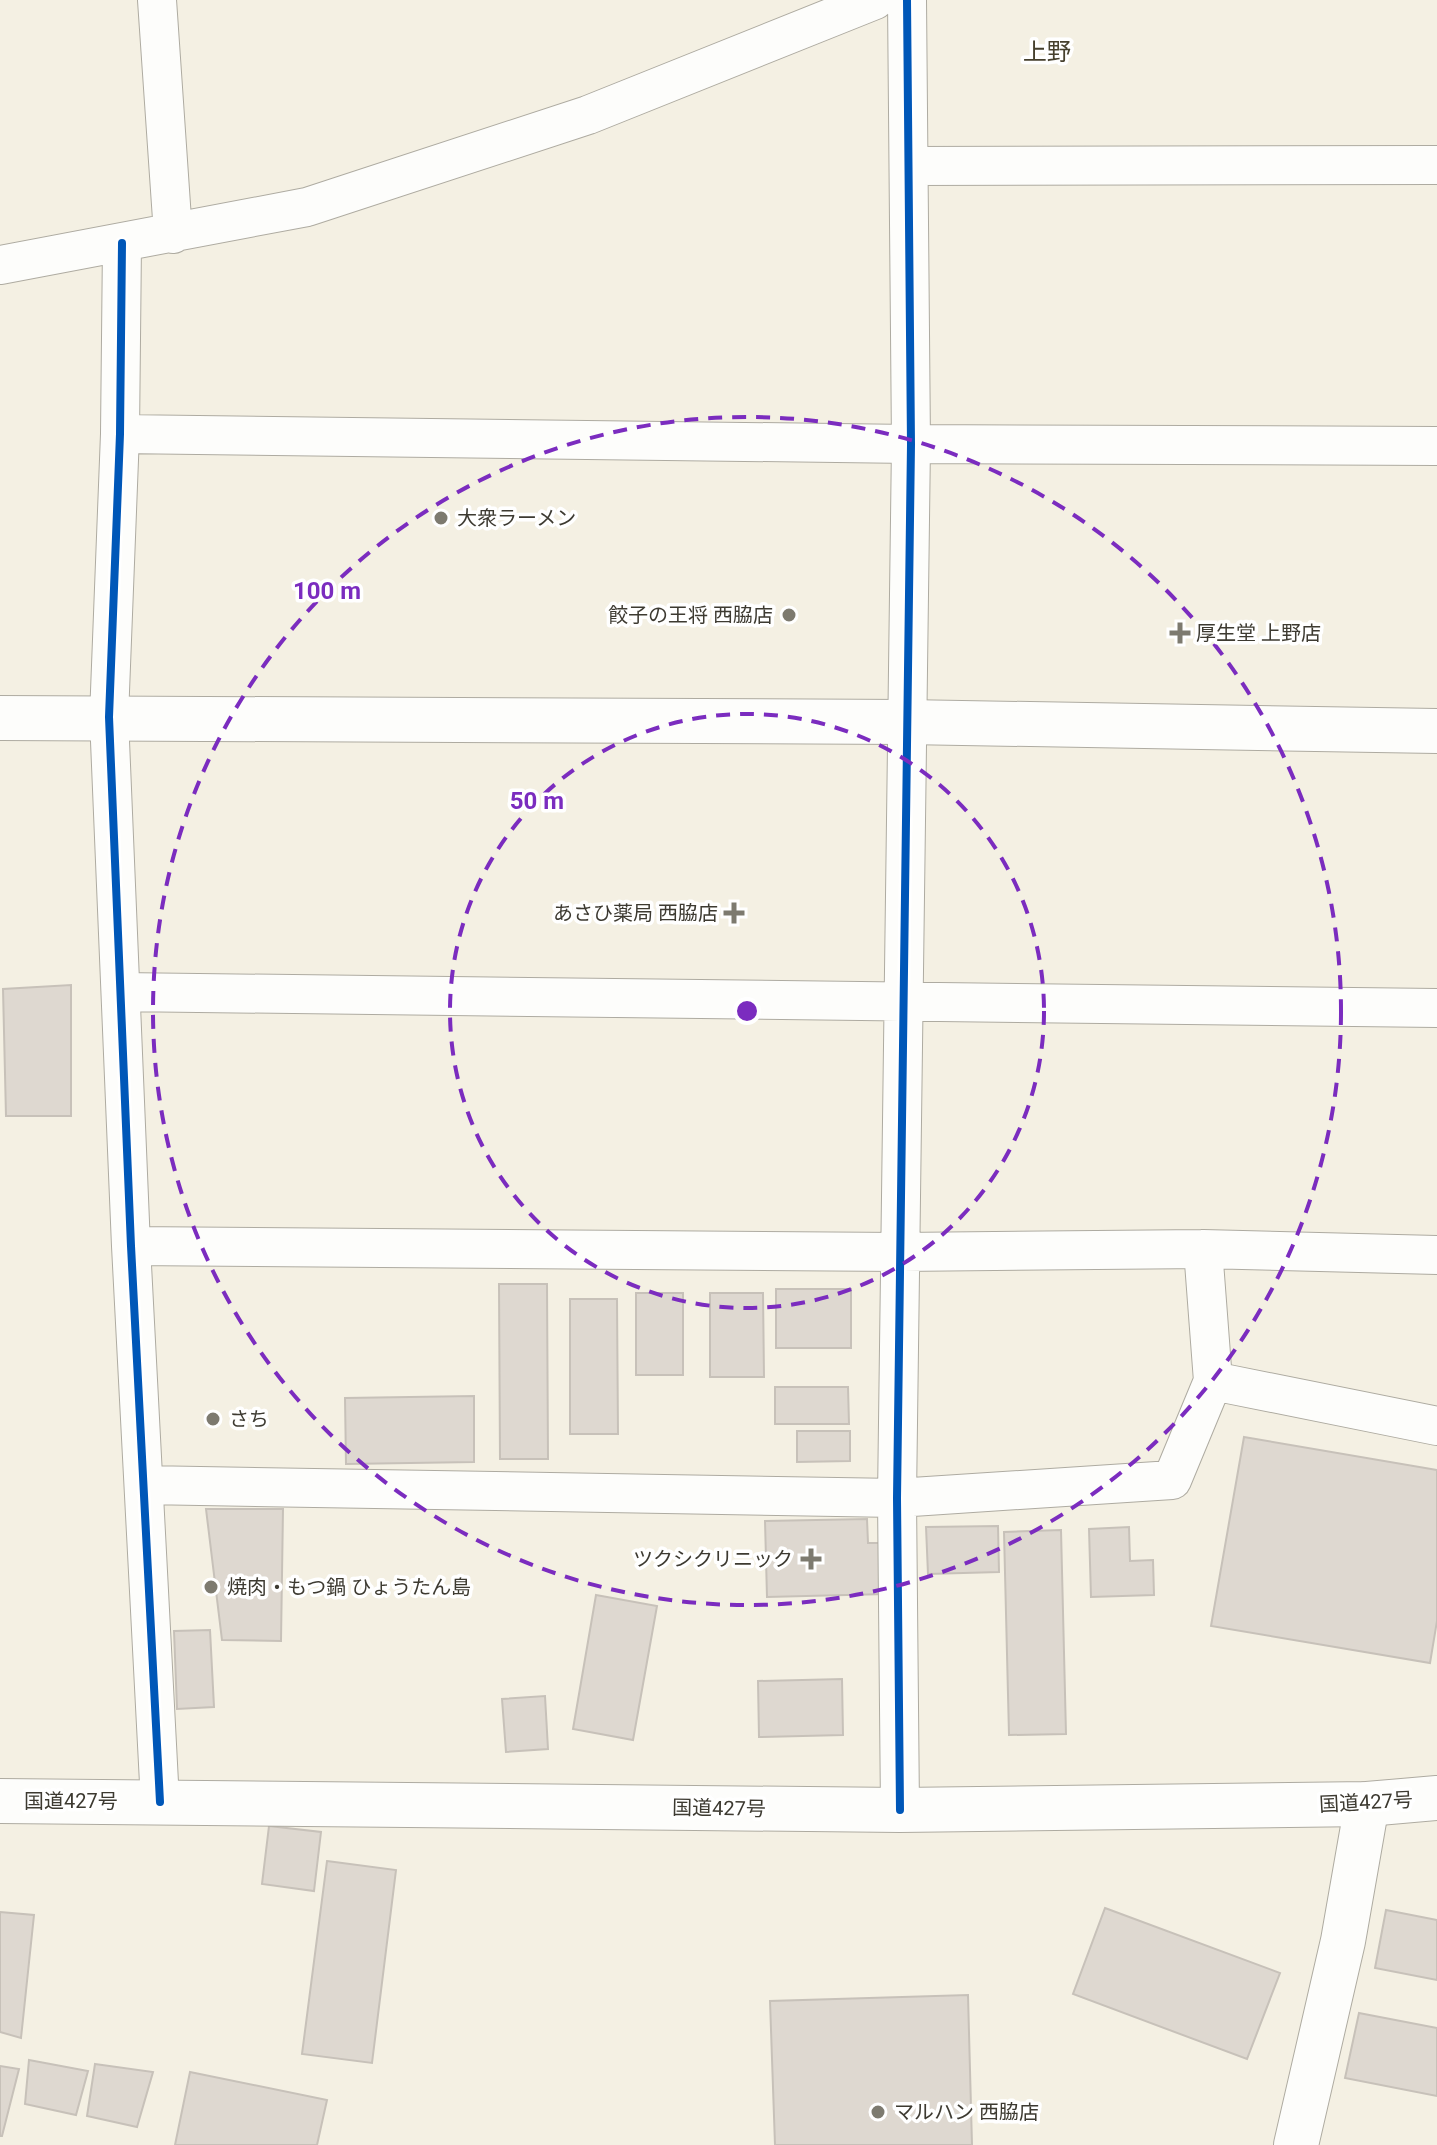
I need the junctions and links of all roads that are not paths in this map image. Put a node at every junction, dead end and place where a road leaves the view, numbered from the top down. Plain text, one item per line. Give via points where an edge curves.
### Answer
1 (157, 0) edge
2 (875, 0) edge
3 (907, 0) edge
4 (1437, 165) edge
5 (910, 166) junction
6 (173, 234) junction
7 (122, 243) junction
8 (0, 265) edge
9 (120, 434) junction
10 (911, 444) junction
11 (1437, 446) edge
12 (109, 717) junction
13 (0, 718) edge
14 (906, 722) junction
15 (1437, 731) edge
16 (121, 992) junction
17 (903, 1002) junction
18 (1437, 1008) edge
19 (131, 1246) junction
20 (1203, 1249) junction
21 (901, 1252) junction
22 (1437, 1255) edge
23 (1213, 1381) junction
24 (1437, 1426) edge
25 (144, 1485) junction
26 (897, 1498) junction
27 (1437, 1798) edge
28 (0, 1801) edge
29 (160, 1802) junction
30 (1367, 1804) junction
31 (900, 1810) junction
32 (1296, 2145) edge

1 - 6 street
2 - 6 street via 588,115 307,207
3 - 5 street
4 - 5 street
5 - 10 street
6 - 7 street
7 - 8 street
7 - 9 street
9 - 10 street
9 - 12 street
10 - 11 street
10 - 14 street
12 - 13 main road
12 - 14 main road
12 - 16 street
14 - 15 main road
14 - 17 street
16 - 17 street
16 - 19 street
17 - 18 street
17 - 21 street
19 - 21 street
19 - 25 street
20 - 21 street
20 - 22 street
20 - 23 street
21 - 26 street
23 - 24 street
23 - 26 street via 1172,1480
25 - 26 street
25 - 29 street
26 - 31 street
27 - 30 main road, 国道427号
28 - 29 main road, 国道427号
29 - 31 main road, 国道427号
30 - 31 main road, 国道427号
30 - 32 main road via 1343,1941

